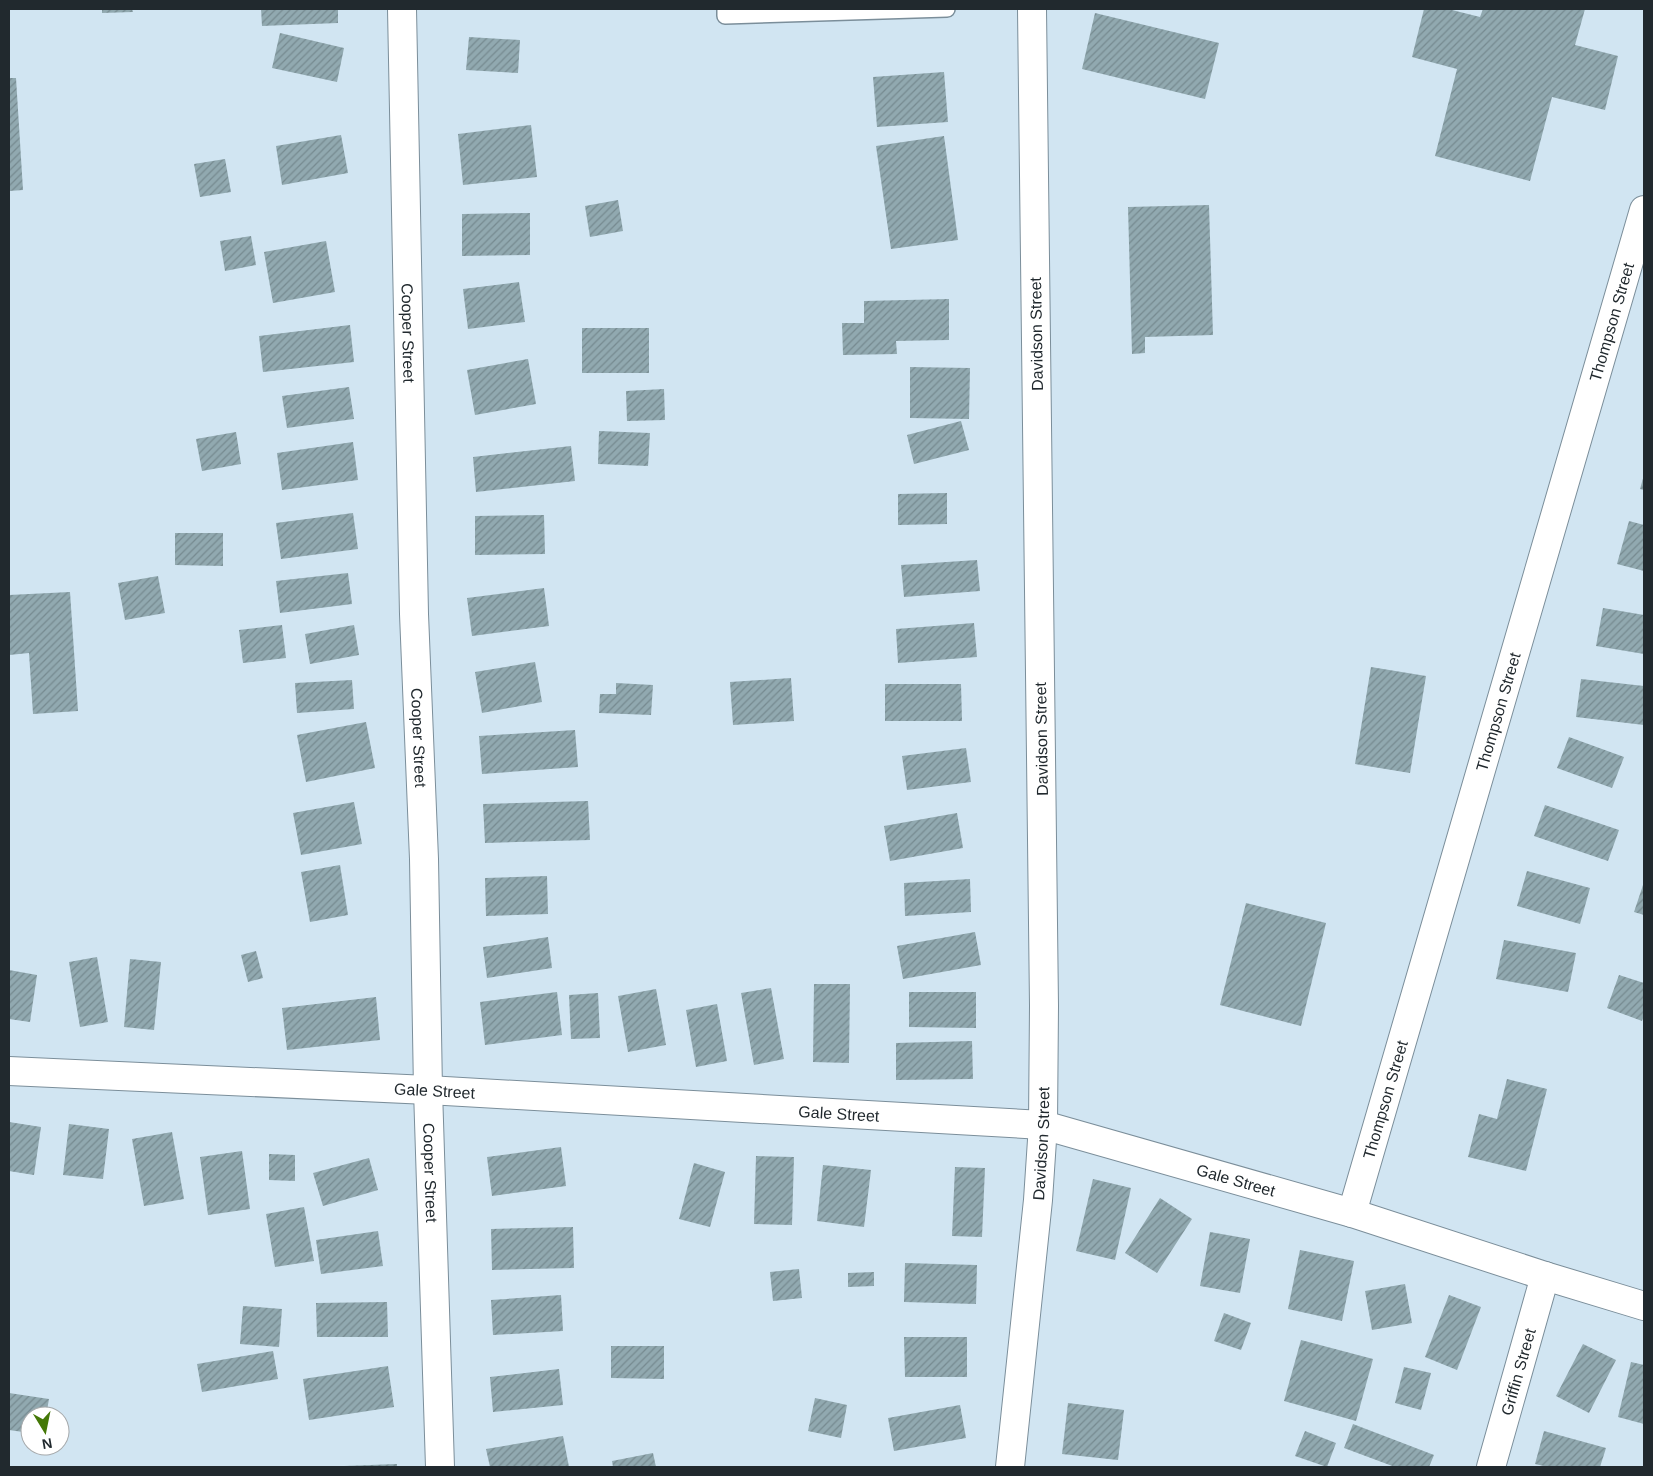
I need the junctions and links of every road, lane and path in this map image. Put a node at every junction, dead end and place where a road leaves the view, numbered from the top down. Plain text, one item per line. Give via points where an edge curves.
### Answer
1 (402, 9) edge
2 (725, 9) edge
3 (947, 9) edge
4 (1032, 9) edge
5 (1644, 210) edge
6 (9, 1071) edge
7 (428, 1090) junction
8 (1043, 1125) junction
9 (1352, 1213) junction
10 (1545, 1276) junction
11 (1644, 1306) edge
12 (440, 1467) edge
13 (1010, 1467) edge
14 (1491, 1467) edge

1 - 7 street, Cooper Street
2 - 3 lane via 725,16
4 - 8 street, Davidson Street
5 - 9 street, Thompson Street
6 - 7 street, Gale Street
7 - 8 street, Gale Street
7 - 12 street, Cooper Street
8 - 9 street, Gale Street
8 - 13 street, Davidson Street
9 - 10 street, Gale Street
10 - 11 street, Gale Street
10 - 14 street, Griffin Street

